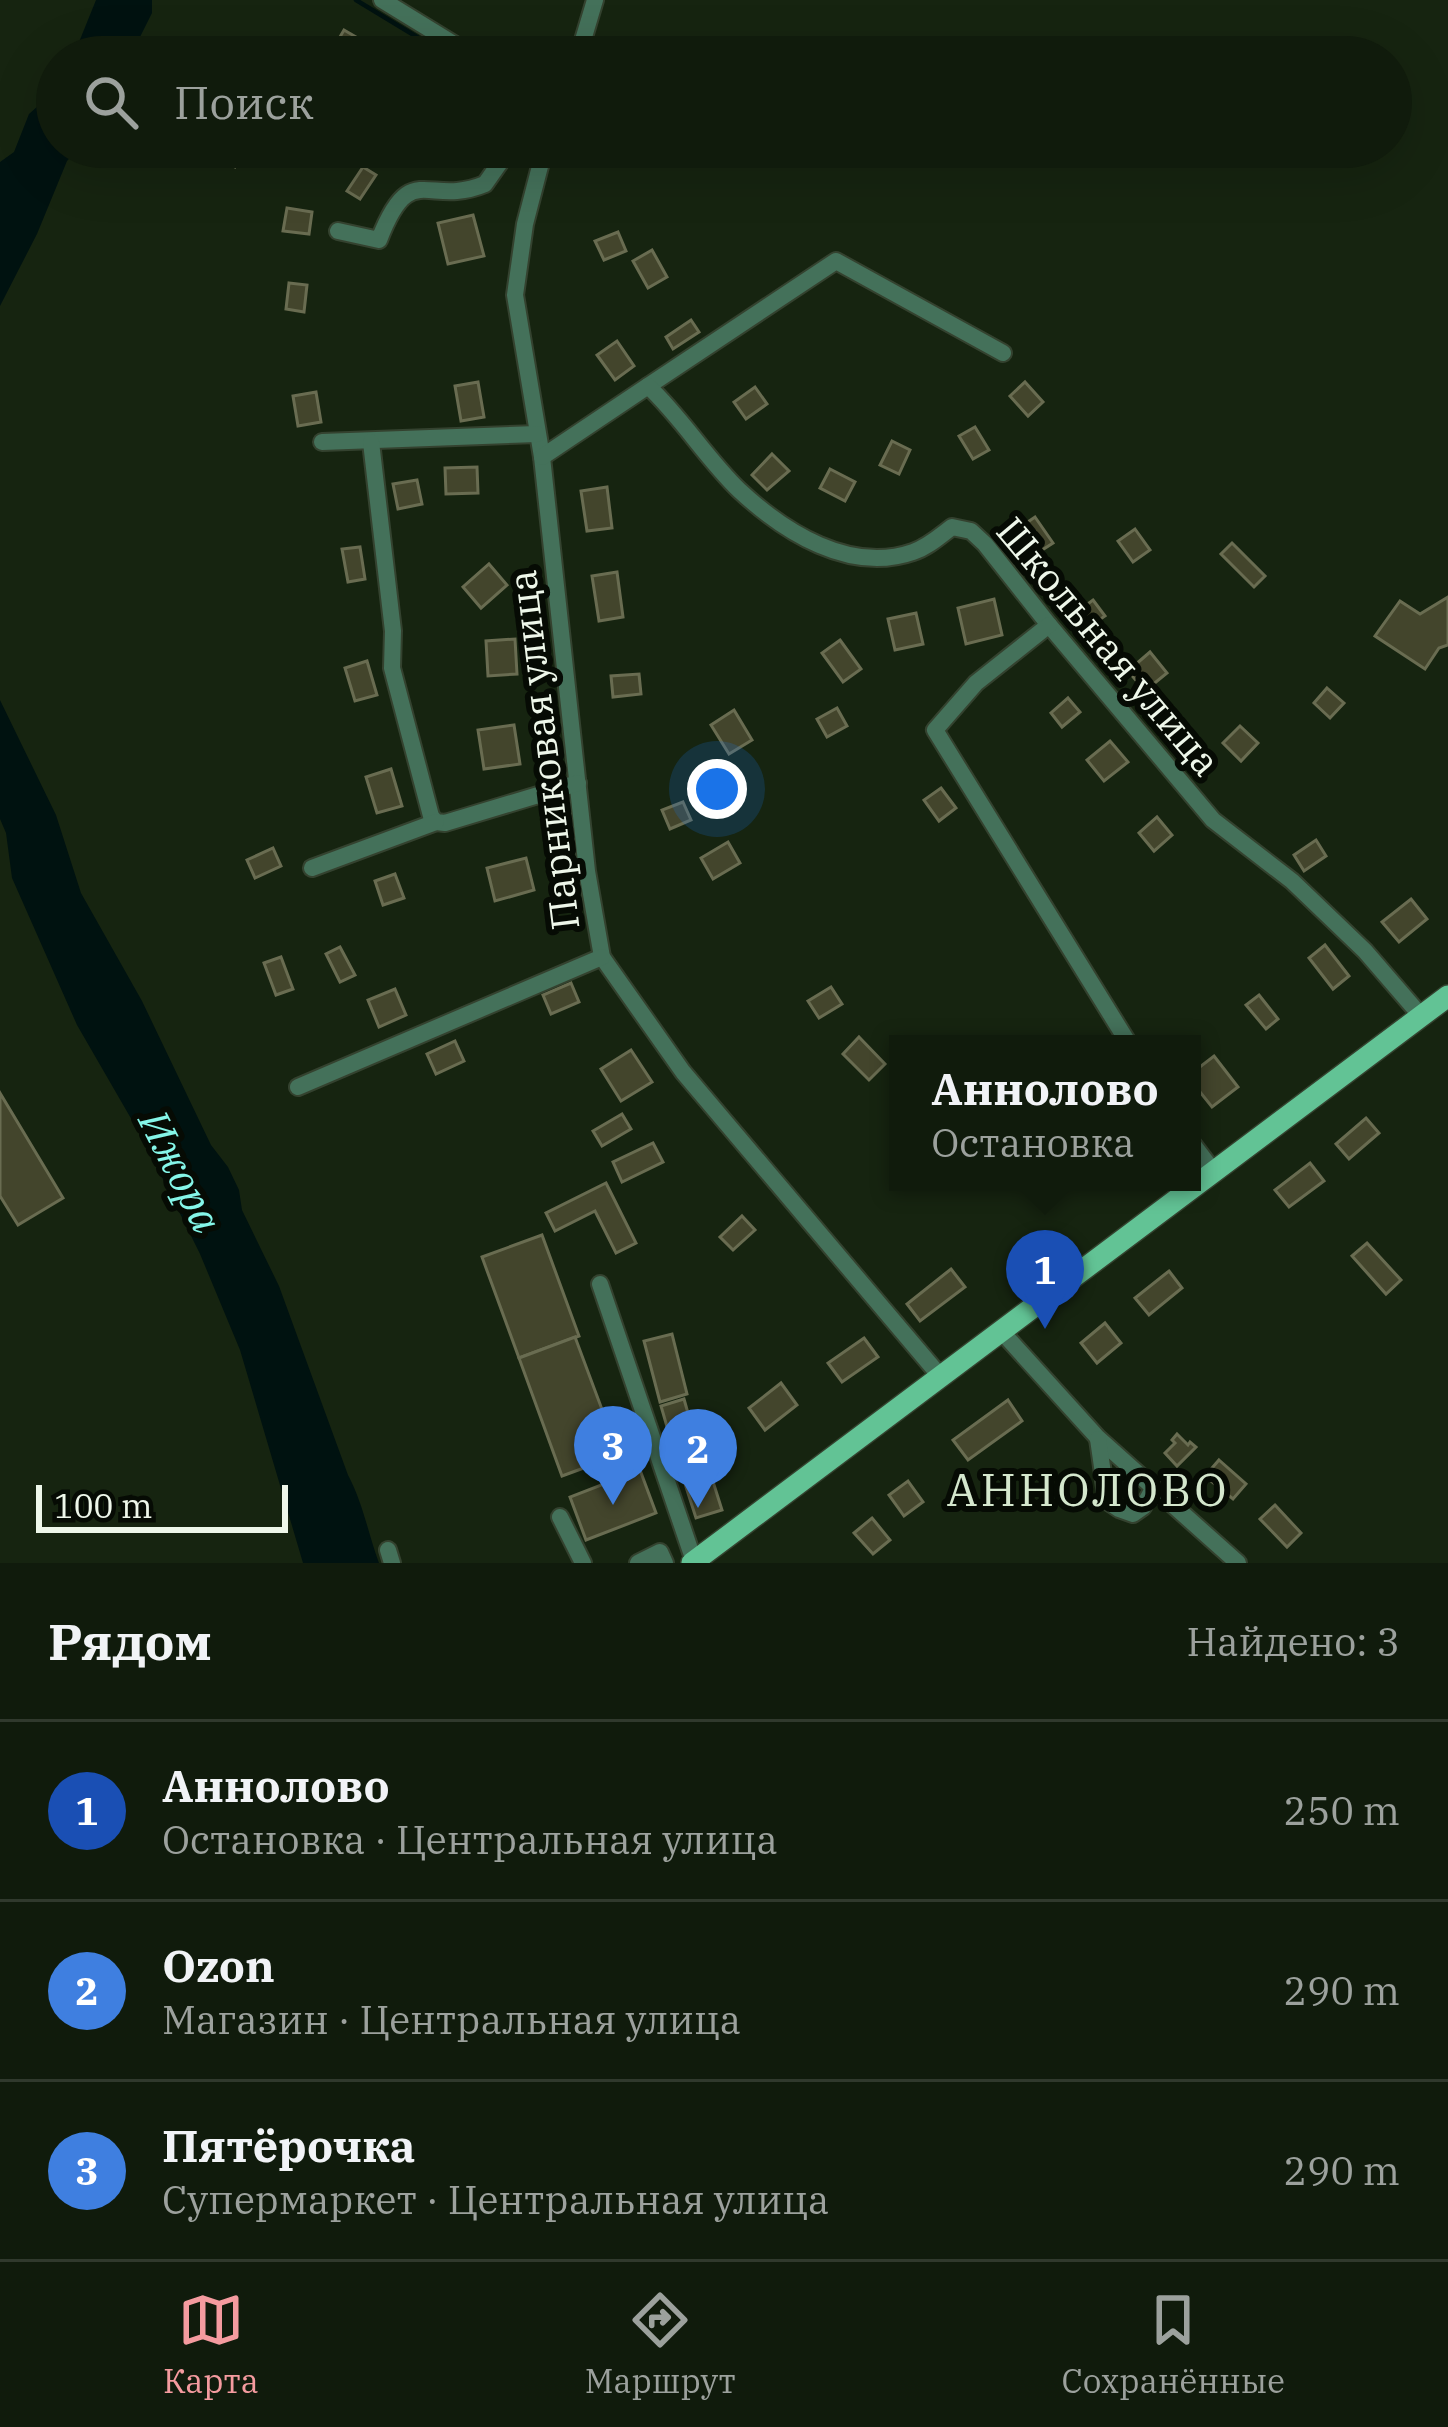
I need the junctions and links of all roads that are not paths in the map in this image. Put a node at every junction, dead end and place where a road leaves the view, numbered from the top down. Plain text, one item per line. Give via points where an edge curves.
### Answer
1 (382, 0) edge
2 (595, 0) edge
3 (441, 36) edge
4 (584, 36) edge
5 (498, 168) edge
6 (540, 168) edge
7 (338, 231) dead end
8 (1003, 353) dead end
9 (648, 386) junction
10 (537, 434) junction
11 (322, 442) dead end
12 (370, 442) junction
13 (542, 457) junction
14 (1049, 625) junction
15 (578, 784) junction
16 (436, 822) junction
17 (312, 868) dead end
18 (602, 957) junction
19 (1448, 996) edge
20 (1421, 1016) junction
21 (1123, 1035) edge
22 (298, 1087) dead end
23 (1201, 1155) edge
24 (1214, 1172) junction
25 (1201, 1182) edge
26 (1189, 1191) edge
27 (600, 1284) dead end
28 (1002, 1332) junction
29 (940, 1376) junction
30 (1098, 1438) junction
31 (1153, 1489) junction
32 (560, 1517) dead end
33 (693, 1562) edge
34 (583, 1563) edge
35 (638, 1563) edge
36 (664, 1563) edge
37 (1238, 1563) edge

1 - 3 street
2 - 4 street
5 - 7 street via 485,184 403,196 380,240
6 - 10 street, Парниковая улица via 515,295
8 - 9 street via 836,261
9 - 13 street
9 - 14 street, Школьная улица via 737,488 796,533 820,547 874,557 913,552 952,526 971,531
10 - 12 street
10 - 13 street, Парниковая улица
11 - 12 street
12 - 16 street via 392,668
13 - 15 street, Парниковая улица
14 - 20 street, Школьная улица via 1213,820 1306,895
14 - 21 street via 976,683 935,730
15 - 16 street
15 - 18 street, Парниковая улица
16 - 17 street
18 - 22 street
18 - 29 street, Парниковая улица via 682,1072
19 - 20 main road
20 - 24 main road
23 - 24 street
24 - 25 main road
26 - 28 main road
27 - 33 street
28 - 29 main road
28 - 30 street
29 - 33 main road
30 - 31 street
30 - 31 street via 1107,1501 1133,1514
31 - 37 street
32 - 34 street
35 - 36 street via 660,1552

